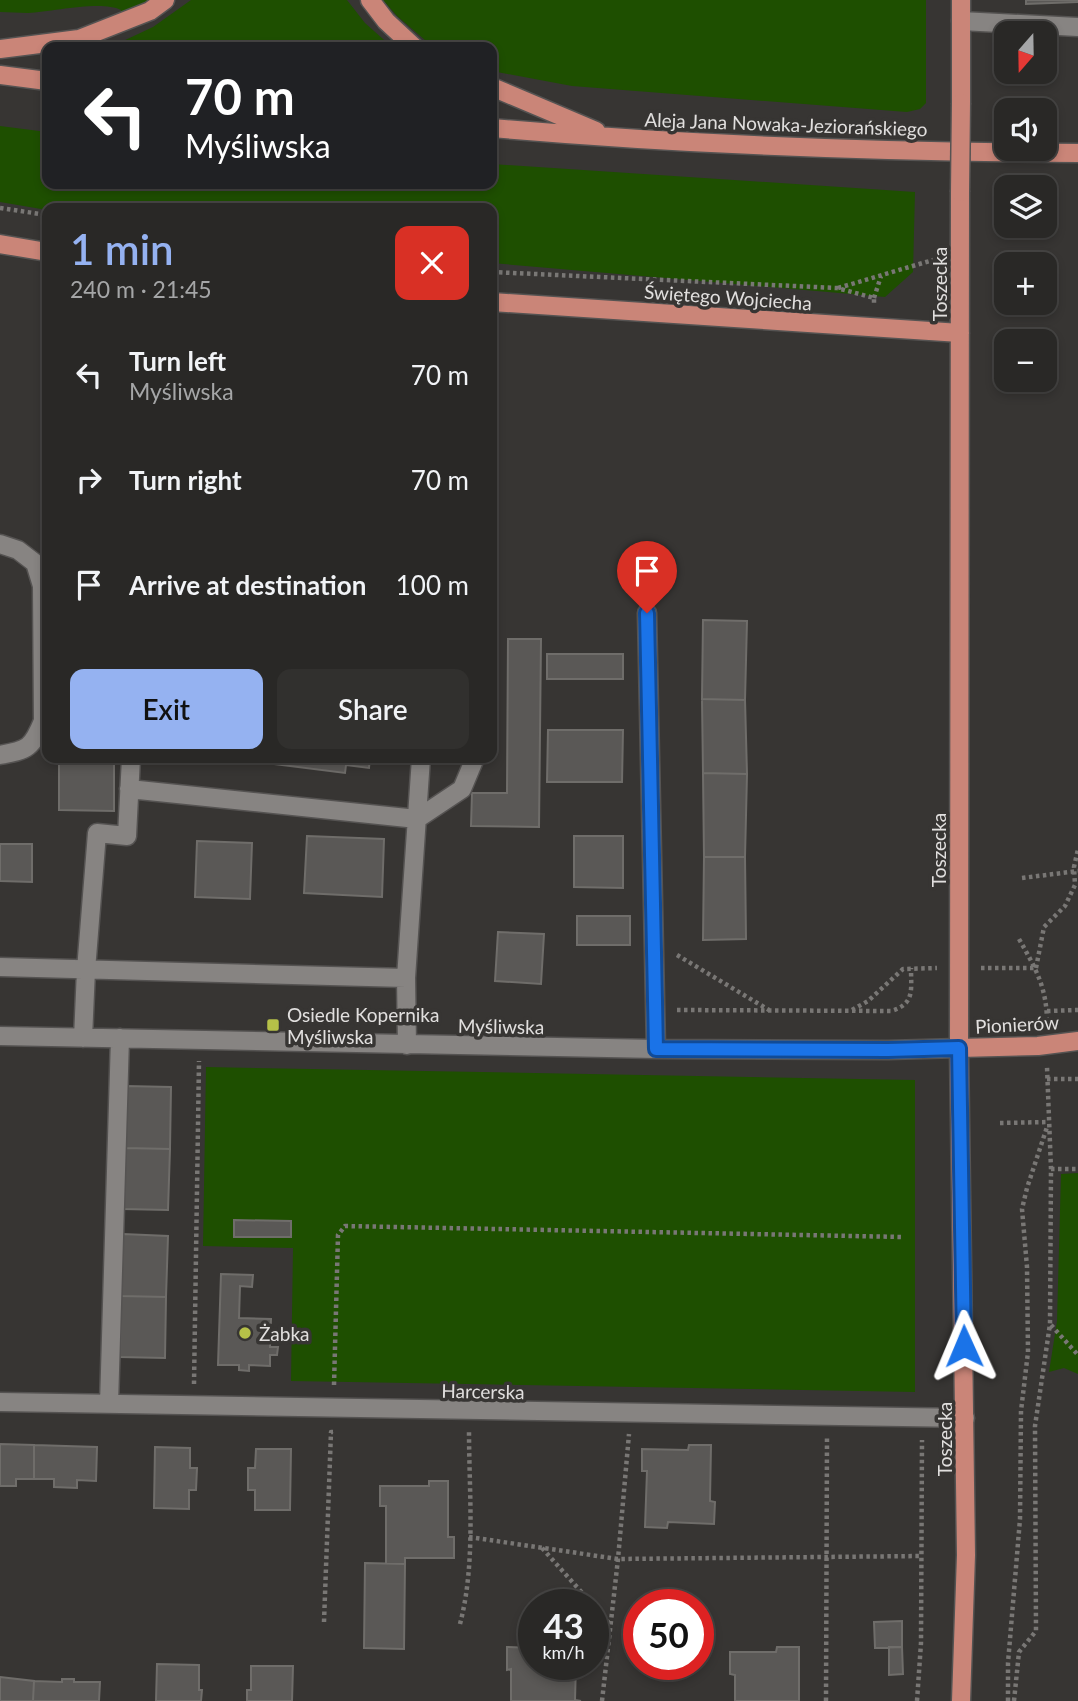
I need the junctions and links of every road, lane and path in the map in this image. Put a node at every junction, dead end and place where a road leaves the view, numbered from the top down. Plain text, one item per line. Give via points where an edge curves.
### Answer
1 (165, 0) edge
2 (370, 0) edge
3 (961, 0) edge
4 (961, 21) junction
5 (1078, 27) edge
6 (55, 42) edge
7 (409, 42) edge
8 (42, 44) edge
9 (0, 49) edge
10 (0, 75) edge
11 (42, 81) edge
12 (497, 89) edge
13 (497, 128) edge
14 (612, 138) junction
15 (1078, 153) edge
16 (0, 208) edge
17 (42, 214) edge
18 (0, 244) edge
19 (42, 251) edge
20 (933, 260) dead end
21 (497, 272) edge
22 (882, 275) junction
23 (837, 288) junction
24 (874, 298) junction
25 (497, 302) edge
26 (874, 308) dead end
27 (961, 333) junction
28 (0, 544) edge
29 (42, 586) edge
30 (647, 613) dead end
31 (42, 724) edge
32 (0, 755) edge
33 (131, 763) edge
34 (421, 763) edge
35 (473, 763) edge
36 (129, 789) junction
37 (417, 819) junction
38 (1078, 849) edge
39 (1076, 872) edge
40 (1022, 878) dead end
41 (1019, 939) dead end
42 (676, 954) dead end
43 (0, 967) edge
44 (911, 968) junction
45 (920, 968) dead end
46 (1036, 968) junction
47 (86, 970) junction
48 (406, 978) junction
49 (655, 1010) junction
50 (769, 1010) junction
51 (1078, 1010) edge
52 (850, 1011) junction
53 (0, 1036) edge
54 (83, 1038) junction
55 (120, 1038) junction
56 (200, 1040) junction
57 (1078, 1041) edge
58 (407, 1045) junction
59 (959, 1048) junction
60 (656, 1049) junction
61 (1078, 1079) edge
62 (1049, 1122) junction
63 (1000, 1123) dead end
64 (1051, 1169) junction
65 (1078, 1169) edge
66 (903, 1237) dead end
67 (1050, 1324) junction
68 (1078, 1355) edge
69 (334, 1393) dead end
70 (0, 1402) edge
71 (109, 1404) junction
72 (193, 1406) junction
73 (469, 1412) junction
74 (629, 1414) junction
75 (827, 1417) junction
76 (921, 1418) junction
77 (965, 1418) junction
78 (331, 1432) dead end
79 (469, 1537) junction
80 (542, 1548) junction
81 (826, 1556) junction
82 (922, 1556) junction
83 (618, 1559) junction
84 (579, 1589) edge
85 (324, 1622) dead end
86 (460, 1624) dead end
87 (611, 1625) joint
88 (602, 1701) edge
89 (826, 1701) edge
90 (917, 1701) edge
91 (961, 1701) edge
92 (1008, 1701) edge
93 (1014, 1701) edge

1 - 6 main road via 150,11 79,39
2 - 7 main road
3 - 4 main road, Toszecka
4 - 5 street
4 - 27 main road, Toszecka, bridge
8 - 9 main road
10 - 11 main road
12 - 14 main road
13 - 14 main road, Aleja Jana Nowaka-Jeziorańskiego
14 - 15 main road, Aleja Jana Nowaka-Jeziorańskiego
16 - 17 path
18 - 19 main road
20 - 22 path
21 - 23 path
22 - 23 path
22 - 24 path
23 - 24 path
24 - 26 path
25 - 27 main road, Świętego Wojciecha
27 - 59 main road, Toszecka
28 - 29 street via 35,563
30 - 49 street
31 - 32 street via 27,750
33 - 36 street
34 - 37 street
35 - 37 street via 461,789
36 - 37 street
36 - 47 street via 127,836 97,833
37 - 48 street
38 - 39 path
39 - 40 path
39 - 46 path via 1065,906 1044,928
41 - 46 path
42 - 50 path
43 - 47 street
44 - 45 path
44 - 52 path via 903,969
44 - 52 path via 910,996 901,1008
46 - 51 path via 1047,1011
47 - 48 street
47 - 54 street
48 - 58 street
49 - 50 path
49 - 60 street
50 - 52 path
53 - 54 street, Myśliwska
54 - 55 street, Myśliwska
55 - 56 street, Myśliwska
55 - 71 street
56 - 58 street, Myśliwska
56 - 72 path
57 - 59 main road, Pionierów
58 - 60 street, Myśliwska
59 - 60 street, Myśliwska
59 - 77 main road, Toszecka
61 - 62 path via 1046,1079
62 - 63 path
62 - 64 path
62 - 92 path via 1022,1209 1028,1352 1020,1410 1020,1519
64 - 65 path
64 - 67 path
66 - 69 path via 345,1226 338,1235
67 - 68 path
67 - 93 path via 1035,1426 1036,1630 1019,1652
70 - 71 street, Harcerska
71 - 72 street, Harcerska
72 - 73 street, Harcerska
73 - 74 street, Harcerska
73 - 79 path
74 - 75 street, Harcerska
74 - 83 path
75 - 76 street, Harcerska
75 - 81 path
76 - 77 street, Harcerska
76 - 82 path
77 - 91 main road, Toszecka
78 - 85 path
79 - 80 path
79 - 86 path via 467,1600
80 - 83 path
80 - 84 path
81 - 82 path
81 - 83 path
81 - 89 path
82 - 90 path
83 - 87 path
87 - 88 path

